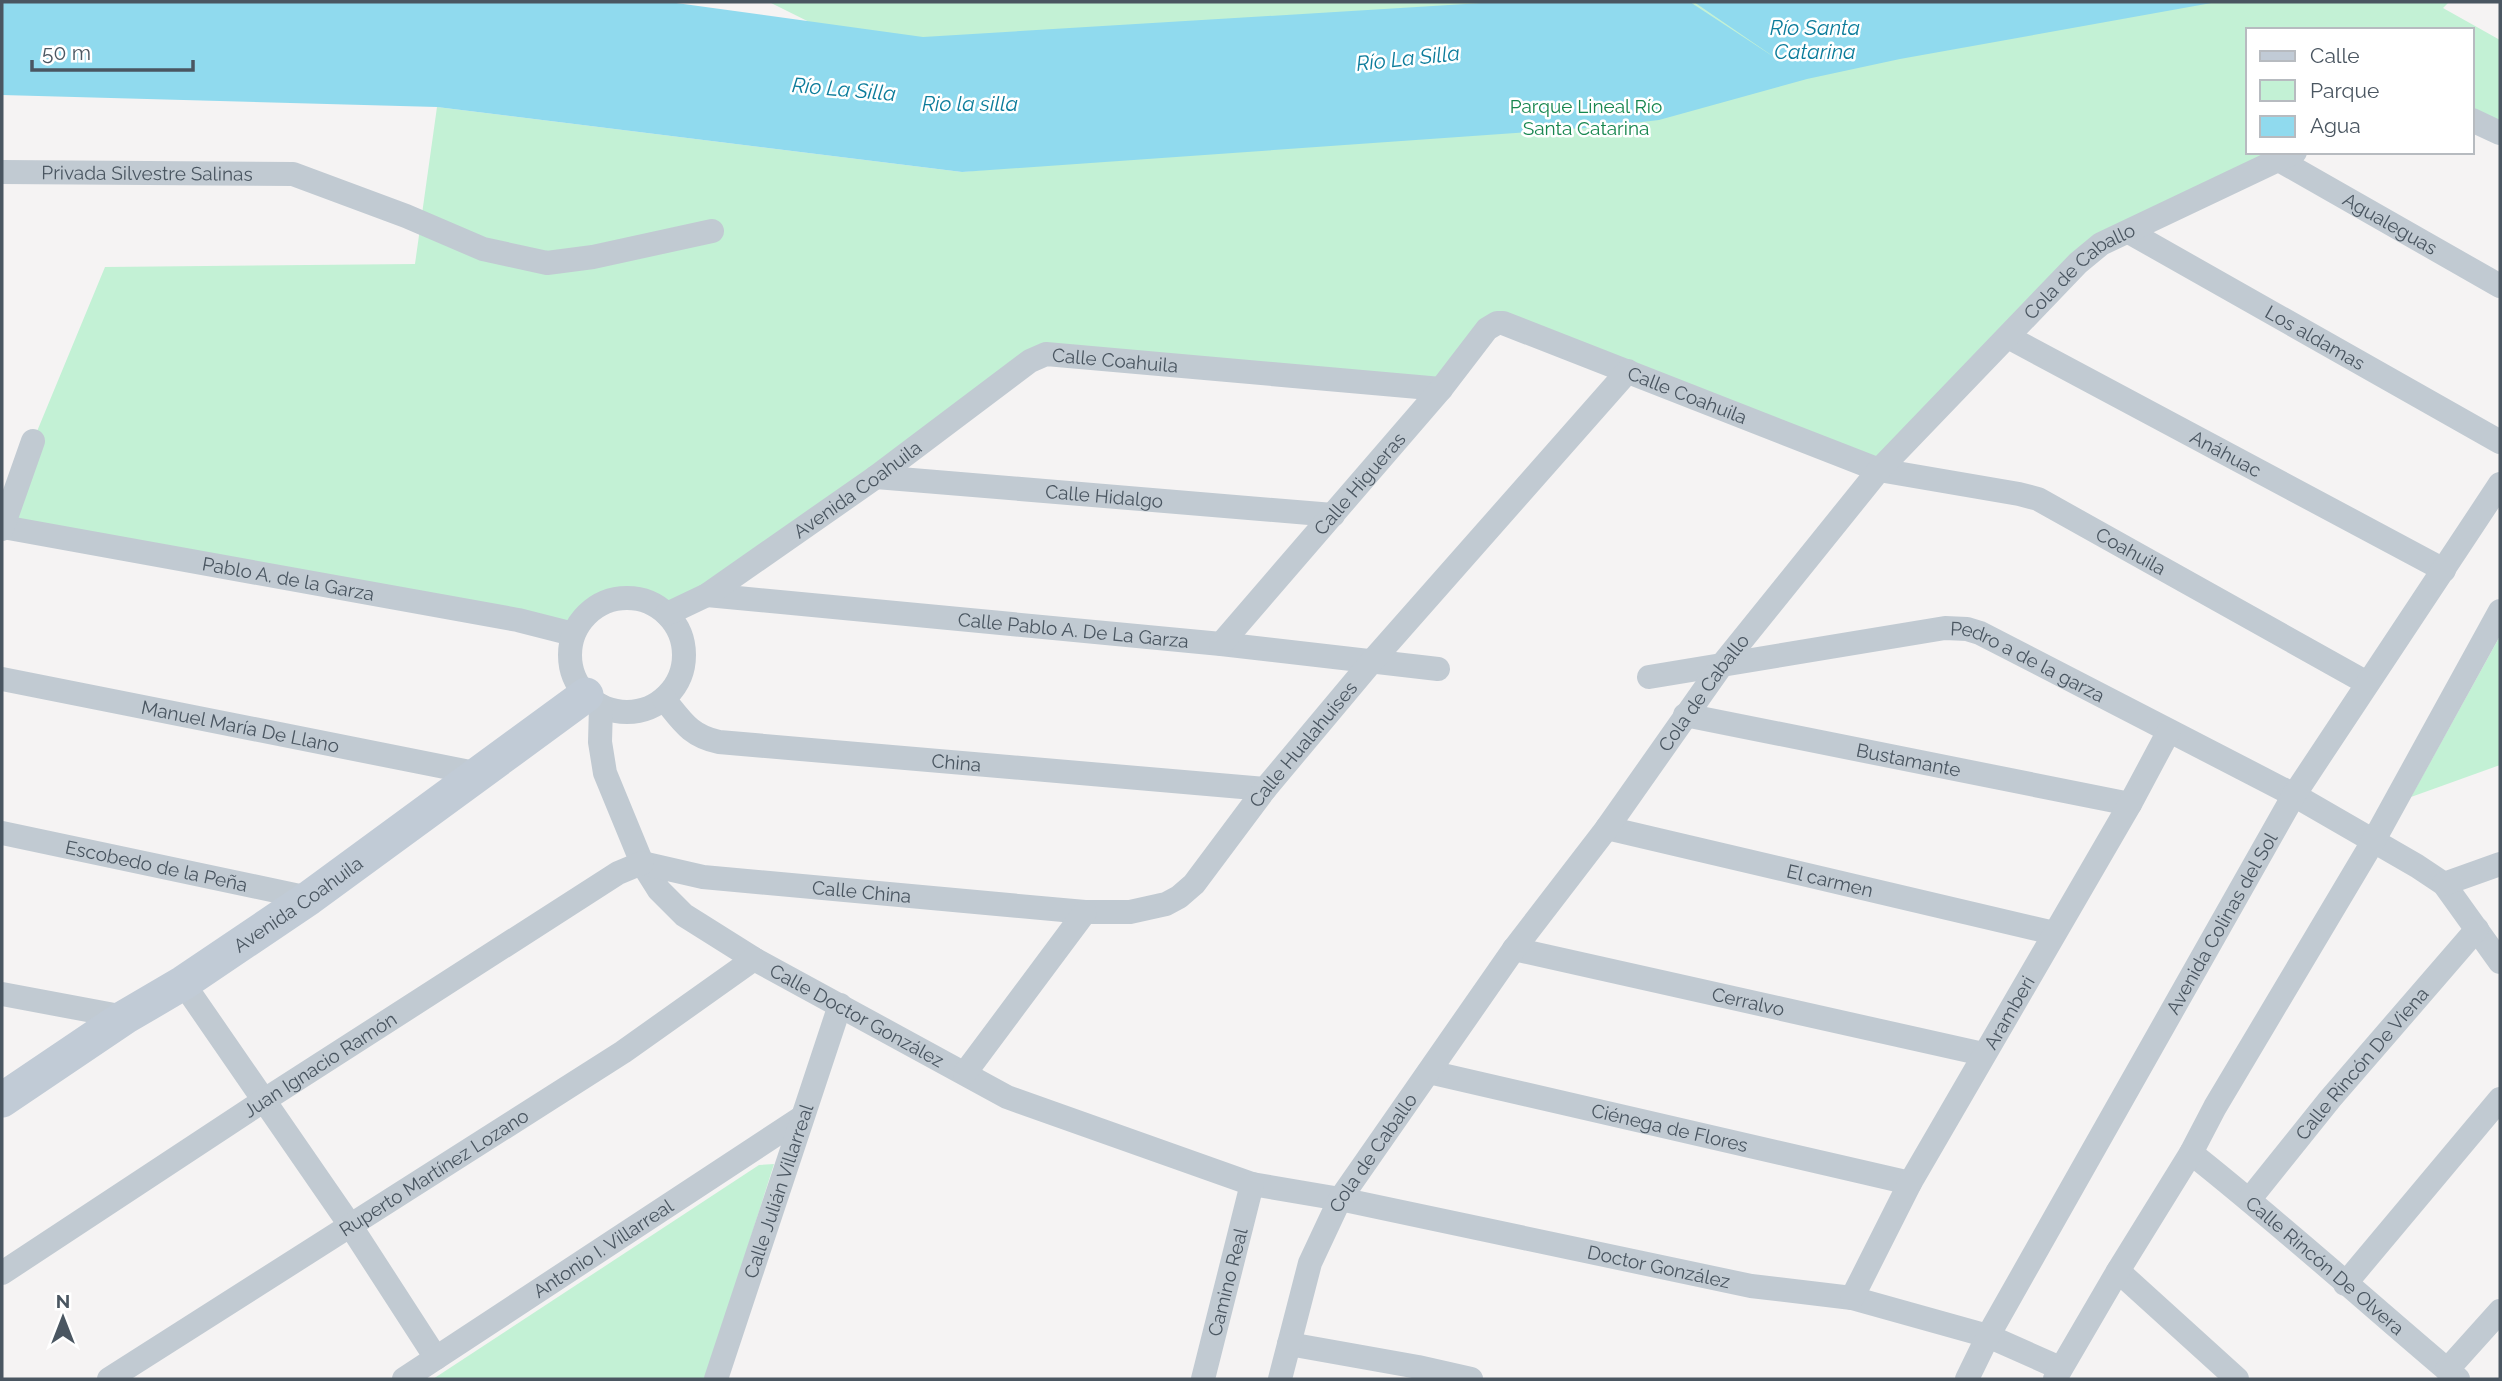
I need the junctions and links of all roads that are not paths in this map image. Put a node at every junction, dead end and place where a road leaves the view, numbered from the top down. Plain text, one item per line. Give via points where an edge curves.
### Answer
1 (2474, 121) edge
2 (2500, 133) edge
3 (2287, 156) edge
4 (2, 172) edge
5 (712, 231) dead end
6 (2129, 232) junction
7 (2500, 286) edge
8 (1497, 323) joint
9 (2008, 337) junction
10 (1041, 356) joint
11 (1628, 371) junction
12 (1441, 389) junction
13 (33, 441) dead end
14 (2500, 442) edge
15 (1879, 470) junction
16 (876, 478) junction
17 (2500, 484) edge
18 (1333, 515) junction
19 (2, 528) edge
20 (2444, 570) junction
21 (707, 595) junction
22 (2500, 611) edge
23 (667, 614) junction
24 (573, 634) junction
25 (1221, 644) junction
26 (1373, 660) junction
27 (1721, 666) junction
28 (1438, 669) dead end
29 (1649, 677) dead end
30 (2, 680) edge
31 (2367, 683) junction
32 (664, 699) junction
33 (593, 701) junction
34 (1685, 715) junction
35 (2169, 730) junction
36 (480, 774) junction
37 (1265, 789) junction
38 (2294, 796) junction
39 (2130, 804) junction
40 (1607, 828) junction
41 (2, 834) edge
42 (2374, 840) junction
43 (642, 863) junction
44 (2500, 864) edge
45 (2444, 884) junction
46 (309, 898) junction
47 (1085, 912) junction
48 (2477, 929) junction
49 (2054, 933) junction
50 (1514, 949) junction
51 (754, 959) junction
52 (2500, 962) edge
53 (183, 983) junction
54 (2, 994) edge
55 (840, 1005) junction
56 (125, 1017) junction
57 (1983, 1054) junction
58 (1429, 1072) junction
59 (965, 1073) junction
60 (2500, 1099) edge
61 (2, 1100) edge
62 (263, 1101) junction
63 (802, 1118) junction
64 (2191, 1153) junction
65 (1910, 1183) junction
66 (1252, 1184) junction
67 (1340, 1199) junction
68 (2249, 1200) junction
69 (350, 1225) junction
70 (2118, 1271) junction
71 (2, 1273) edge
72 (2345, 1284) junction
73 (1852, 1298) junction
74 (2500, 1311) edge
75 (1988, 1336) junction
76 (1289, 1344) junction
77 (436, 1358) junction
78 (1416, 1373) edge
79 (2057, 1374) edge
80 (2224, 1375) edge
81 (2453, 1375) edge
82 (109, 1379) edge
83 (404, 1379) edge
84 (716, 1379) edge
85 (1203, 1379) edge
86 (1280, 1379) edge
87 (1471, 1379) edge
88 (1967, 1379) edge

1 - 2 street
3 - 6 street, Cola de Caballo
3 - 7 street, Agualeguas
4 - 5 street, Privada Silvestre Salinas via 293,174 483,249 547,263
6 - 9 street, Cola de Caballo via 2101,244 2078,263
6 - 14 street, Los aldamas
8 - 11 street, Calle Coahuila
8 - 12 street, Calle Higueras
9 - 15 street, Cola de Caballo
9 - 20 street, Anáhuac
10 - 12 street, Calle Coahuila via 1052,353
10 - 16 street, Avenida Coahuila
11 - 15 street, Calle Coahuila
11 - 26 street, Calle Hualahuises
12 - 18 street, Calle Higueras
13 - 19 street
15 - 27 street, Cola de Caballo
15 - 31 street, Coahuila via 2038,499
16 - 18 street, Calle Hidalgo
16 - 21 street, Avenida Coahuila
17 - 20 street, Avenida Colinas del Sol
18 - 25 street, Calle Higueras
19 - 24 street, Pablo A. de la Garza via 518,620
20 - 31 street, Avenida Colinas del Sol
21 - 23 street, Avenida Coahuila
21 - 25 street, Calle Pablo A. De La Garza
22 - 42 street
23 - 24 street via 640,600 610,601 592,610
23 - 32 street via 679,632 684,662
24 - 33 street via 570,662 575,680
25 - 26 street, Calle Pablo A. De La Garza
26 - 28 street, Calle Pablo A. De La Garza
26 - 37 street, Calle Hualahuises
27 - 29 street, Pedro a de la garza
27 - 34 street, Cola de Caballo
27 - 35 street, Pedro a de la garza via 1945,628 1967,629
30 - 36 street, Manuel María De Llano
31 - 38 street, Avenida Colinas del Sol
32 - 33 street via 637,711 618,712
32 - 37 street, China via 690,731 719,742
33 - 36 street, Avenida Coahuila
33 - 43 street, Calle Doctor González via 605,773
34 - 39 street, Bustamante
34 - 40 street, Cola de Caballo
35 - 38 street, Pedro a de la garza
35 - 39 street, Aramberi
36 - 46 street, Avenida Coahuila
37 - 47 street, Calle Hualahuises via 1195,884 1179,897 1130,912
38 - 42 street, Pedro a de la garza
38 - 75 street, Avenida Colinas del Sol
39 - 49 street, Aramberi
40 - 49 street, El carmen
40 - 50 street, Cola de Caballo
41 - 46 street, Escobedo de la Peña
42 - 45 street, Pedro a de la garza
42 - 64 street
43 - 47 street, Calle China via 703,877
43 - 51 street, Calle Doctor González via 659,890 684,915
43 - 62 street, Juan Ignacio Ramón via 618,873
44 - 45 street
45 - 48 street
46 - 53 street, Avenida Coahuila
47 - 59 street
48 - 52 street
48 - 68 street, Calle Rincón De Viena via 2330,1098
49 - 57 street, Aramberi
50 - 57 street, Cerralvo
50 - 58 street, Cola de Caballo
51 - 55 street, Calle Doctor González
51 - 69 street, Ruperto Martínez Lozano via 623,1052
53 - 56 street, Avenida Coahuila
53 - 62 street
54 - 56 street
55 - 59 street, Calle Doctor González
55 - 63 street, Calle Julián Villarreal
56 - 61 street, Avenida Coahuila
57 - 65 street, Aramberi
58 - 65 street, Ciénega de Flores
58 - 67 street, Cola de Caballo
59 - 66 street, Calle Doctor González via 1007,1097
60 - 72 street
62 - 69 street
62 - 71 street, Juan Ignacio Ramón
63 - 77 street, Antonio I. Villarreal
63 - 84 street, Calle Julián Villarreal
64 - 68 street, Calle Rincón De Olvera
64 - 70 street
65 - 73 street, Aramberi
66 - 67 street, Doctor González
66 - 85 street, Camino Real
67 - 73 street, Doctor González via 1751,1286
67 - 76 street, Cola de Caballo via 1310,1263
68 - 72 street, Calle Rincón De Olvera
69 - 77 street
69 - 82 street, Ruperto Martínez Lozano
70 - 79 street
70 - 80 street
72 - 81 street, Calle Rincón De Olvera
73 - 75 street, Doctor González
74 - 81 street
75 - 79 street, Doctor González
75 - 88 street, Avenida Colinas del Sol
76 - 78 street
76 - 86 street, Cola de Caballo
77 - 83 street, Antonio I. Villarreal
78 - 87 street

